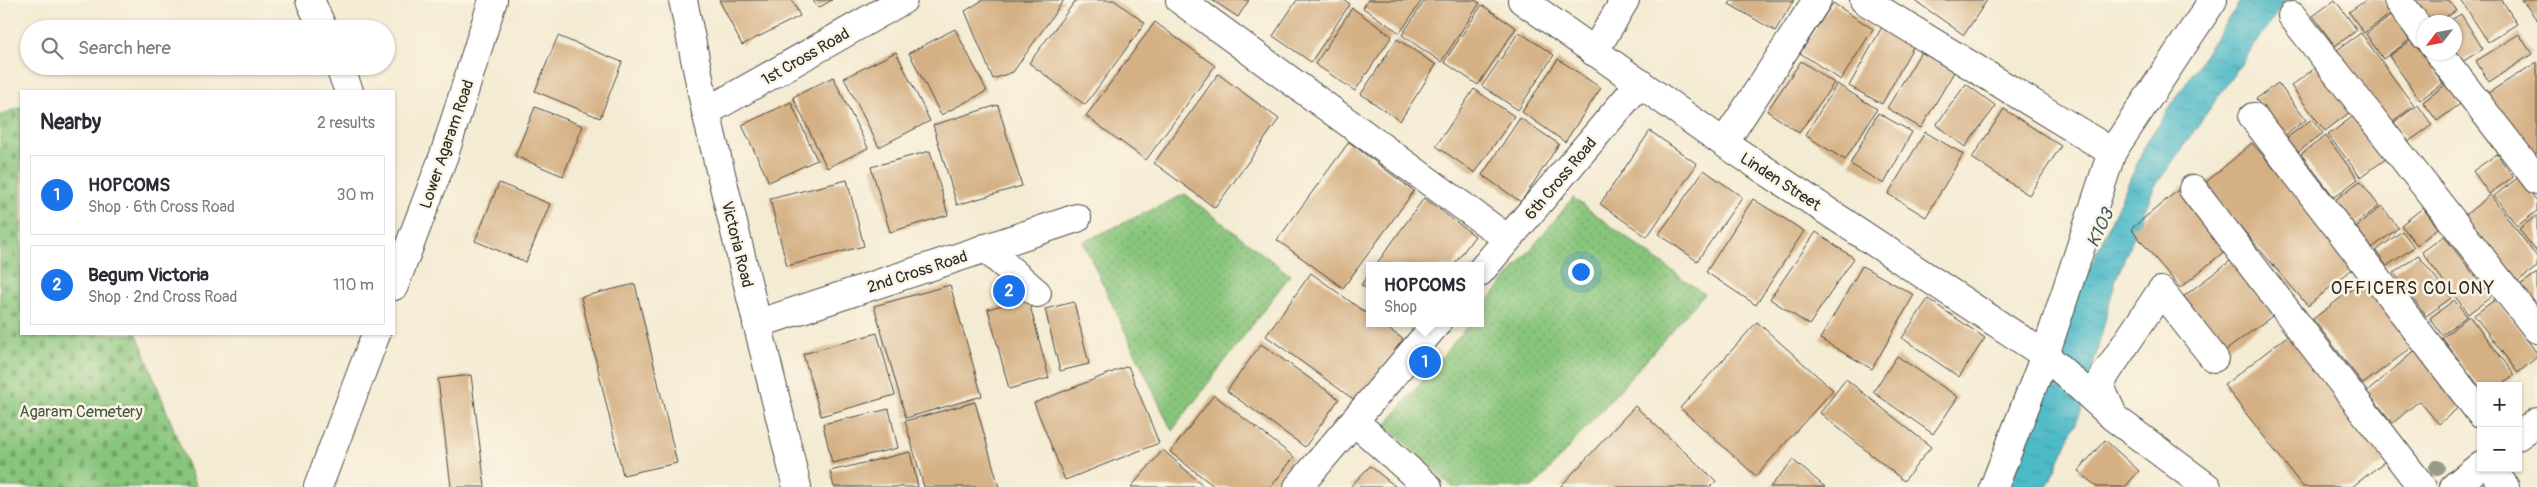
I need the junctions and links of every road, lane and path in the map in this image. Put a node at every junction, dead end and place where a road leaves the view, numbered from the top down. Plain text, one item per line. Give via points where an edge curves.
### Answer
1 (310, 0) edge
2 (493, 0) edge
3 (683, 0) edge
4 (903, 0) edge
5 (1180, 0) edge
6 (1522, 0) edge
7 (1625, 0) edge
8 (1817, 0) edge
9 (1864, 0) edge
10 (2213, 0) edge
11 (2398, 0) edge
12 (2292, 16) dead end
13 (319, 20) edge
14 (2417, 26) edge
15 (1594, 52) junction
16 (2444, 60) edge
17 (342, 75) edge
18 (1640, 83) junction
19 (349, 90) edge
20 (706, 112) junction
21 (2252, 117) dead end
22 (1724, 143) junction
23 (2112, 152) junction
24 (2537, 180) edge
25 (2193, 189) dead end
26 (1077, 218) dead end
27 (1508, 239) junction
28 (985, 248) junction
29 (1484, 267) edge
30 (395, 283) edge
31 (1037, 293) dead end
32 (758, 324) junction
33 (1434, 327) edge
34 (2537, 329) edge
35 (376, 335) edge
36 (2045, 355) junction
37 (2214, 358) dead end
38 (2477, 409) edge
39 (2110, 414) junction
40 (1354, 421) junction
41 (2537, 422) edge
42 (2522, 433) edge
43 (2477, 468) edge
44 (2494, 472) edge
45 (318, 487) edge
46 (797, 487) edge
47 (1298, 487) edge
48 (1428, 487) edge
49 (1994, 487) edge
50 (2207, 487) edge
51 (2422, 487) edge
52 (2454, 487) edge
53 (2505, 487) edge

1 - 13 street
2 - 30 street, Lower Agaram Road via 444,155
3 - 20 street, Victoria Road
4 - 20 street, 1st Cross Road
5 - 27 street
6 - 15 street, Linden Street
7 - 15 street
8 - 22 street
9 - 23 street
10 - 23 street
11 - 14 street
12 - 34 street
15 - 18 street, Linden Street
16 - 24 street
17 - 19 street
18 - 22 street, Linden Street
18 - 27 street, 6th Cross Road
20 - 32 street, Victoria Road
21 - 38 street
22 - 36 street, Linden Street
23 - 36 street
25 - 51 street
26 - 28 street, 2nd Cross Road
27 - 29 street, 6th Cross Road
28 - 31 street
28 - 32 street, 2nd Cross Road
32 - 46 street, Victoria Road
33 - 40 street
35 - 45 street
36 - 39 street, Linden Street
36 - 49 street
37 - 39 street via 2161,291 2099,384
39 - 50 street
40 - 47 street
40 - 48 street
41 - 42 street
43 - 52 street
44 - 53 street

